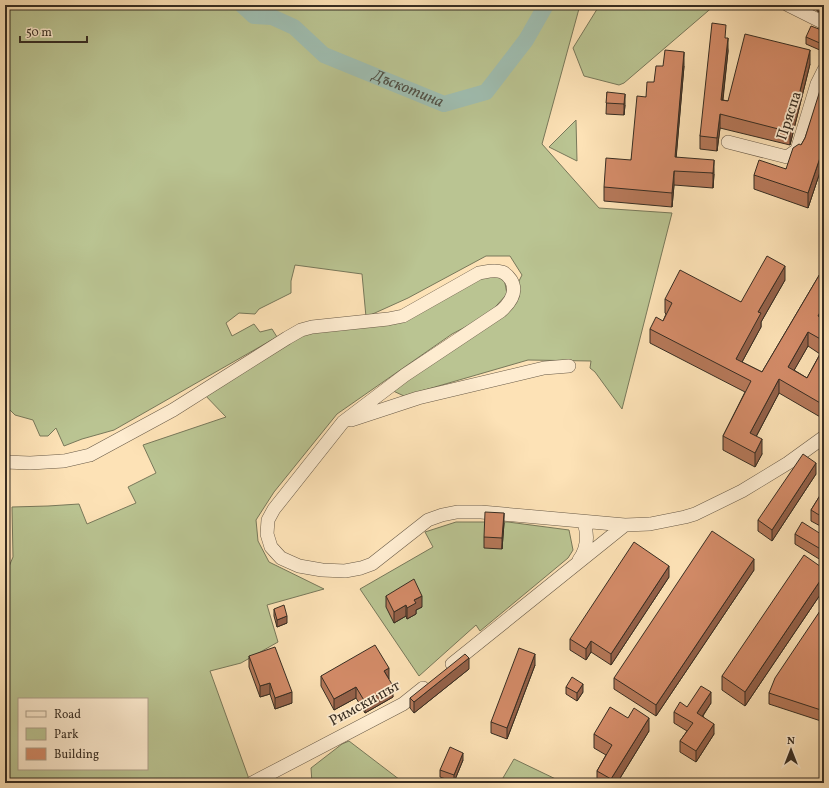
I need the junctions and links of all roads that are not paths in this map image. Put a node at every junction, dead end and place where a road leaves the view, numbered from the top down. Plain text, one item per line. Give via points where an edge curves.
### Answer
1 (788, 5) edge
2 (824, 23) edge
3 (824, 70) edge
4 (728, 142) dead end
5 (569, 366) dead end
6 (343, 422) junction
7 (824, 436) edge
8 (5, 462) edge
9 (584, 522) junction
10 (625, 525) junction
11 (577, 563) junction
12 (445, 670) edge
13 (433, 680) edge
14 (252, 783) edge

1 - 2 street
3 - 4 street, Пряспа via 817,84 797,150 787,157
5 - 6 street via 544,368 418,398
6 - 8 street via 405,375 501,311 509,304 513,294 514,285 510,277 502,272 479,273 403,316 388,320 301,330 173,410 90,455 64,461
6 - 9 street via 274,508 268,520 267,534 271,547 281,558 299,566 345,571 361,568 372,564 428,520 457,512
7 - 10 street via 788,463 749,487 695,514 663,522
9 - 10 street
9 - 11 street via 587,532 586,544
10 - 11 street
11 - 12 street
13 - 14 street, Римски път via 403,704

